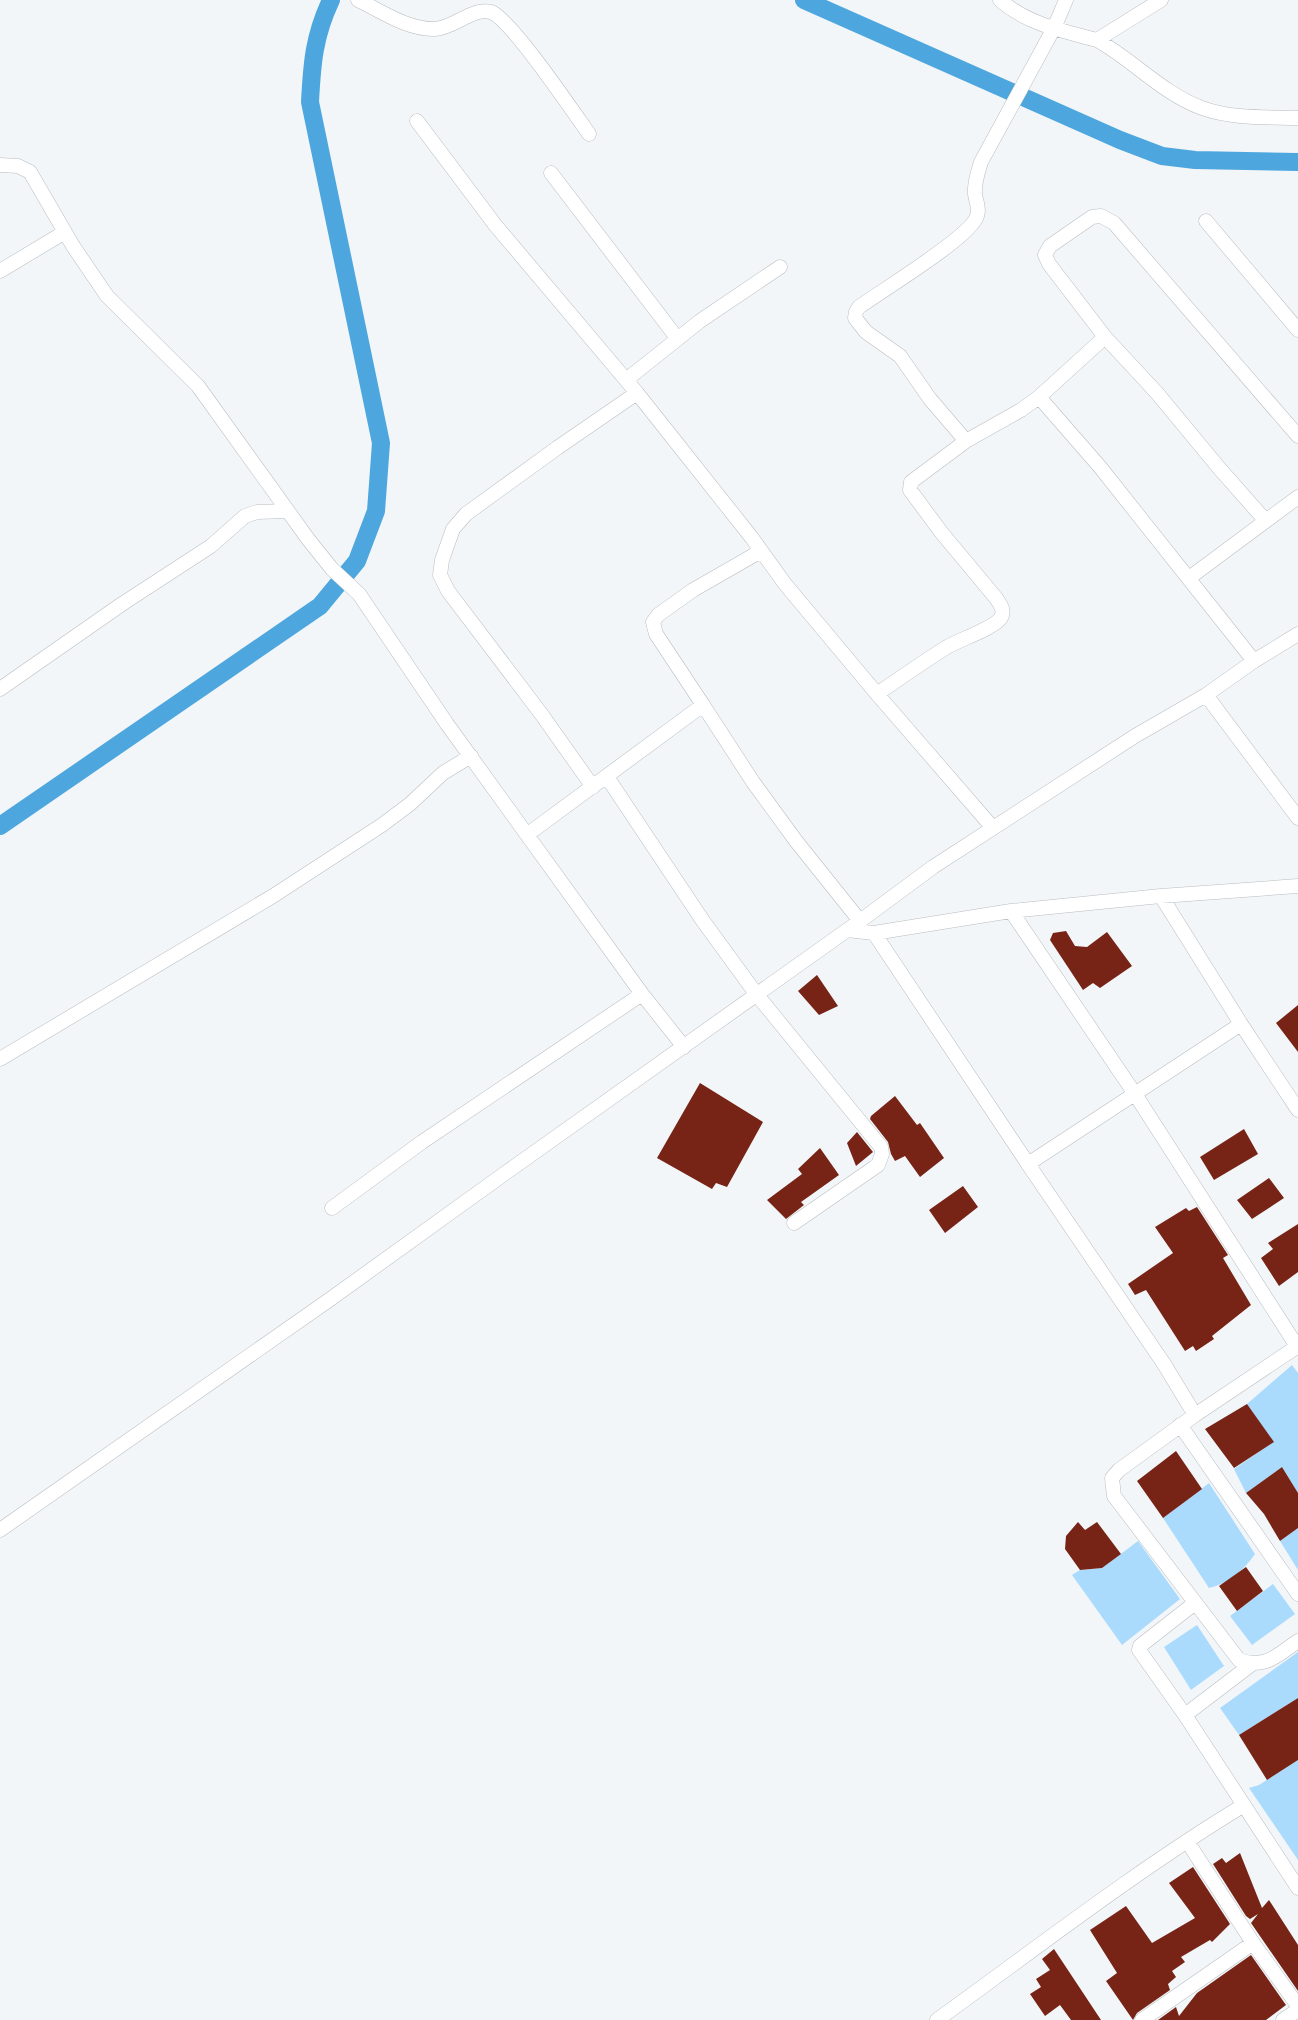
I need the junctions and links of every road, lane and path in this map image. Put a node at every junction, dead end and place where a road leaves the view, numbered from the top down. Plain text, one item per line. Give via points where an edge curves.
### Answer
1 (358, 0) edge
2 (1000, 0) edge
3 (1066, 0) edge
4 (1161, 0) edge
5 (1054, 28) junction
6 (1097, 40) junction
7 (1298, 118) edge
8 (417, 121) dead end
9 (589, 134) dead end
10 (0, 165) edge
11 (551, 173) dead end
12 (1206, 221) dead end
13 (64, 232) junction
14 (780, 267) dead end
15 (0, 271) edge
16 (1298, 330) edge
17 (1106, 337) junction
18 (677, 339) junction
19 (626, 380) junction
20 (637, 393) junction
21 (1039, 397) junction
22 (1298, 436) edge
23 (966, 441) junction
24 (1298, 496) edge
25 (287, 512) junction
26 (1265, 520) junction
27 (761, 551) junction
28 (1189, 578) junction
29 (1298, 634) edge
30 (1254, 661) junction
31 (0, 689) edge
32 (877, 694) junction
33 (1206, 695) junction
34 (703, 705) junction
35 (471, 756) junction
36 (607, 777) junction
37 (592, 787) junction
38 (1298, 818) edge
39 (993, 828) junction
40 (528, 834) junction
41 (1298, 886) edge
42 (1161, 896) junction
43 (1011, 910) junction
44 (860, 921) junction
45 (847, 930) junction
46 (874, 933) junction
47 (642, 994) junction
48 (757, 994) junction
49 (1241, 1024) junction
50 (684, 1047) junction
51 (0, 1059) edge
52 (1135, 1094) junction
53 (1298, 1110) edge
54 (1028, 1164) junction
55 (332, 1208) dead end
56 (794, 1223) dead end
57 (1298, 1347) edge
58 (1195, 1415) junction
59 (1180, 1425) junction
60 (0, 1530) edge
61 (1298, 1594) edge
62 (1195, 1604) junction
63 (1298, 1641) edge
64 (1252, 1664) junction
65 (1185, 1715) junction
66 (1244, 1805) junction
67 (1187, 1841) junction
68 (1298, 1888) edge
69 (1253, 1943) junction
70 (1298, 2008) edge
71 (937, 2020) edge
72 (1142, 2020) edge
73 (1283, 2020) edge

1 - 9 street via 424,28 437,29 477,13 489,11 498,15 534,57
2 - 5 street via 1012,11
3 - 5 street
4 - 6 street
5 - 6 street
5 - 23 street via 981,162 976,178 979,207 974,225 856,312 858,324 900,356
6 - 7 street via 1202,108 1244,116
8 - 19 street via 496,226
10 - 13 street via 18,166 30,172
11 - 18 street
12 - 16 street
13 - 15 street
13 - 25 street via 107,296 198,386
14 - 18 street
17 - 21 street
17 - 22 street via 1045,255 1050,246 1092,217 1101,216 1113,223
17 - 26 street
18 - 19 street
19 - 20 street
20 - 27 street
20 - 37 street via 466,514 453,529 440,575
21 - 23 street
21 - 28 street
23 - 32 street via 911,482 910,490 996,598 1003,609 1000,620 949,646
24 - 26 street
25 - 31 street via 245,516 211,546
25 - 35 street via 332,569 359,594
26 - 28 street
27 - 32 street
27 - 34 street via 693,590 653,621 656,634
28 - 30 street
29 - 30 street
30 - 33 street
32 - 39 street
33 - 38 street
33 - 39 street
34 - 36 street
34 - 44 street via 753,782
35 - 40 street
35 - 51 street via 443,773 382,825 273,896
36 - 37 street
36 - 48 street
37 - 40 street
39 - 44 street
40 - 47 street
41 - 42 street
42 - 43 street
42 - 49 street
43 - 46 street
43 - 52 street
44 - 45 street
45 - 46 street
45 - 48 street
46 - 54 street
47 - 50 street
47 - 55 street via 422,1142
48 - 50 street
48 - 56 street via 882,1150 878,1165
49 - 52 street
49 - 53 street
50 - 60 street
52 - 54 street
52 - 57 street
54 - 58 street
57 - 58 street
58 - 59 street
59 - 61 street
59 - 62 street via 1119,1470 1112,1478 1111,1488
62 - 64 street via 1239,1660
62 - 65 street via 1139,1648
63 - 64 street via 1267,1662
64 - 65 street
65 - 66 street
66 - 67 street
66 - 68 street
67 - 69 street
67 - 71 street
69 - 70 street
69 - 72 street
70 - 73 street

